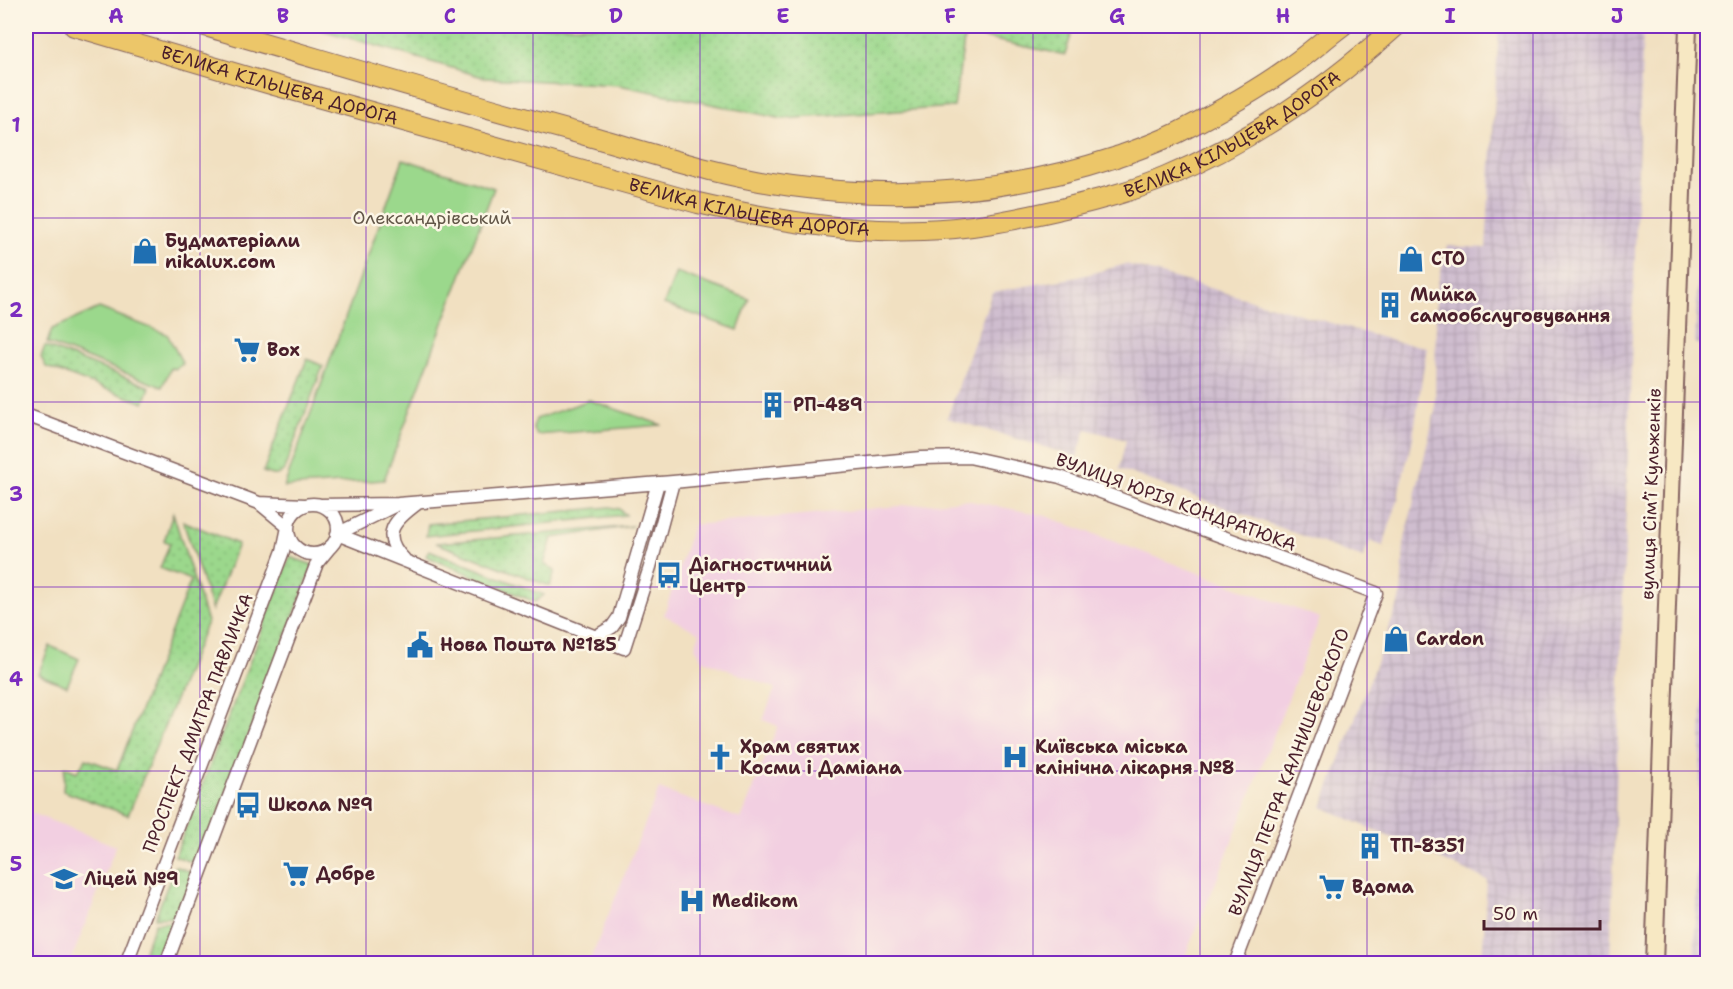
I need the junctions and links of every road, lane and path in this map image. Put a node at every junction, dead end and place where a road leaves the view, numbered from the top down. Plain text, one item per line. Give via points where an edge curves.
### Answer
1 (74, 26) edge
2 (205, 26) edge
3 (1342, 26) edge
4 (1396, 26) edge
5 (1688, 26) edge
6 (26, 415) edge
7 (673, 482) junction
8 (658, 483) junction
9 (420, 501) junction
10 (259, 503) junction
11 (398, 504) junction
12 (305, 505) junction
13 (320, 505) junction
14 (288, 527) junction
15 (337, 534) junction
16 (330, 546) junction
17 (405, 560) junction
18 (1376, 593) joint
19 (597, 636) junction
20 (126, 963) edge
21 (166, 963) edge
22 (1235, 963) edge
23 (1654, 963) edge

1 - 4 main road, ВЕЛИКА КІЛЬЦЕВА ДОРОГА via 698,203 813,225 922,230 1024,218 1165,178 1227,148 1294,107
2 - 3 main road, ВЕЛИКА КІЛЬЦЕВА ДОРОГА via 451,99 713,170 790,186 902,194 1023,182 1139,149 1236,101
5 - 23 main road, вулиця Сімʼї Кульженків
6 - 10 street
7 - 8 street, ВУЛИЦЯ ЮРІЯ КОНДРАТЮКА
7 - 18 street, ВУЛИЦЯ ЮРІЯ КОНДРАТЮКА via 921,458 969,457 1059,477
7 - 19 street via 624,648
8 - 9 street, ВУЛИЦЯ ЮРІЯ КОНДРАТЮКА
8 - 19 street via 619,616 612,627
9 - 11 street, ВУЛИЦЯ ЮРІЯ КОНДРАТЮКА
9 - 17 street via 393,528 395,550
10 - 12 street
10 - 14 street
11 - 13 street, ВУЛИЦЯ ЮРІЯ КОНДРАТЮКА
11 - 15 street, ВУЛИЦЯ ЮРІЯ КОНДРАТЮКА
12 - 13 street
12 - 14 street via 293,513
13 - 15 street via 332,513
14 - 16 street via 294,546 306,553 319,553
14 - 20 street, ПРОСПЕКТ ДМИТРА ПАВЛИЧКА via 283,550
15 - 16 street
15 - 17 street
16 - 21 street via 317,563
17 - 19 street
18 - 22 street, ВУЛИЦЯ ПЕТРА КАЛНИШЕВСЬКОГО

